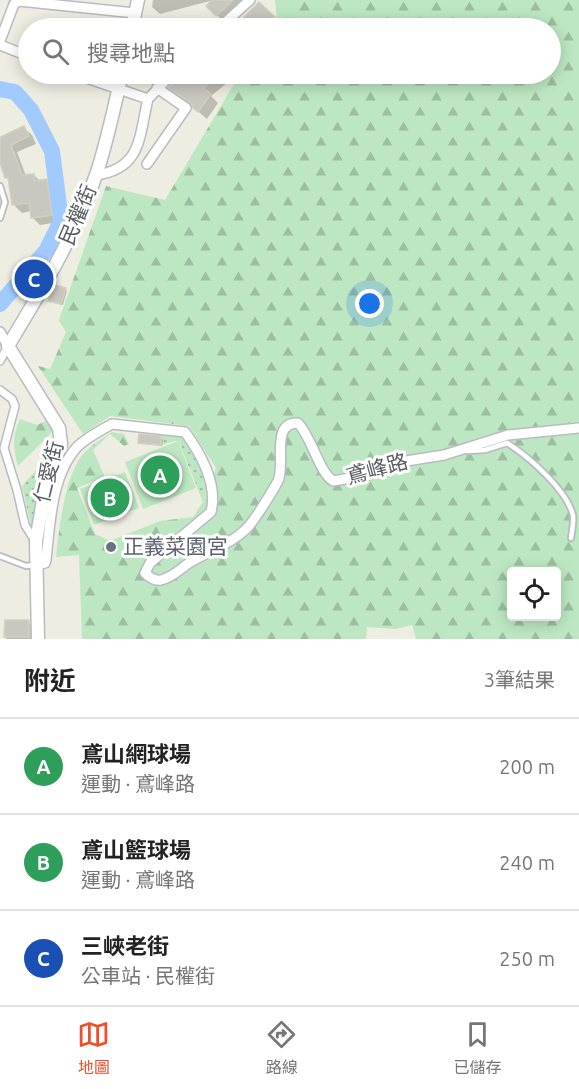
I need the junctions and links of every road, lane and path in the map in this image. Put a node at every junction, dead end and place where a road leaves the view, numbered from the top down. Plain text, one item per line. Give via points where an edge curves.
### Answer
1 (138, 0) edge
2 (250, 0) edge
3 (135, 13) junction
4 (134, 18) edge
5 (230, 18) edge
6 (0, 43) edge
7 (18, 51) edge
8 (102, 84) edge
9 (120, 84) edge
10 (161, 84) edge
11 (157, 88) junction
12 (118, 90) junction
13 (148, 99) junction
14 (147, 164) dead end
15 (96, 175) junction
16 (0, 186) edge
17 (0, 218) edge
18 (0, 332) edge
19 (8, 346) junction
20 (0, 361) edge
21 (0, 390) edge
22 (579, 428) edge
23 (451, 453) junction
24 (571, 538) dead end
25 (36, 541) junction
26 (0, 556) edge
27 (36, 565) junction
28 (39, 639) edge

1 - 3 street
2 - 5 street
3 - 4 street
3 - 6 street via 19,1 14,4
6 - 7 street
8 - 12 street
9 - 12 street, 民權街
10 - 11 street
11 - 13 street
11 - 14 street via 186,108
12 - 13 street
12 - 15 street, 民權街
13 - 15 street via 135,154 110,173
15 - 19 street, 民權街 via 54,270
16 - 17 lane via 5,202
18 - 19 street
19 - 20 street
19 - 25 street, 仁愛街 via 59,428 61,444 46,483
21 - 25 street, 仁愛街 via 15,406 4,448 25,525
22 - 23 street, 鳶峰路 via 508,435
23 - 24 lane via 485,450 507,443 525,455 562,495 573,515
23 - 27 street, 鳶峰路 via 400,462 368,476 333,481 322,469 307,432 291,422 281,435 279,479 248,527 159,581 146,573 150,563 210,512 213,492 200,456 185,432 112,424 77,447 66,465 51,512 46,560
25 - 27 street, 仁愛街
26 - 27 lane via 26,566
27 - 28 street, 仁愛街

